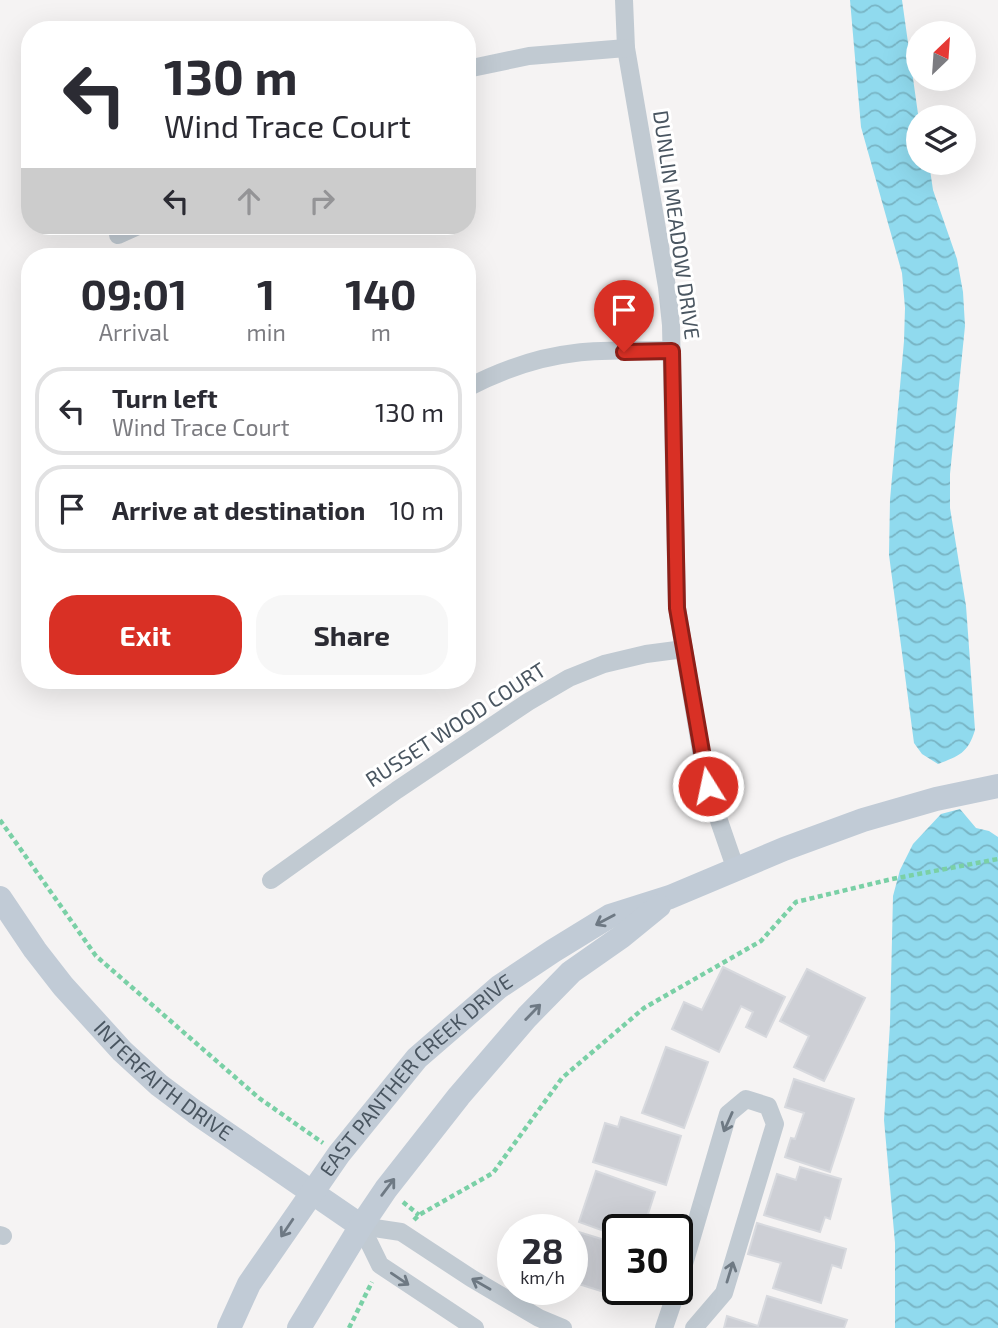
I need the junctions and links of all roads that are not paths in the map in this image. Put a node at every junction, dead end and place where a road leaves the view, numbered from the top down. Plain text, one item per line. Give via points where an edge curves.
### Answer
1 (625, 0) edge
2 (626, 48) junction
3 (476, 67) edge
4 (672, 351) junction
5 (476, 384) edge
6 (684, 649) junction
7 (998, 786) edge
8 (736, 870) junction
9 (271, 880) dead end
10 (670, 897) junction
11 (0, 898) edge
12 (312, 1192) junction
13 (361, 1226) junction
14 (693, 1234) edge
15 (672, 1305) edge
16 (229, 1328) edge
17 (299, 1328) edge
18 (475, 1328) edge
19 (563, 1328) edge
20 (664, 1328) edge
21 (694, 1328) edge

1 - 2 street, DUNLIN MEADOW DRIVE
2 - 3 street
2 - 4 street, DUNLIN MEADOW DRIVE via 667,287
4 - 5 street via 576,353 519,366
4 - 6 street, DUNLIN MEADOW DRIVE via 677,608
6 - 8 street, DUNLIN MEADOW DRIVE via 708,786
6 - 9 street, RUSSET WOOD COURT via 604,664 569,678 397,790
7 - 8 street, EAST PANTHER CREEK DRIVE via 863,820
8 - 10 street, EAST PANTHER CREEK DRIVE
10 -> 12 street, EAST PANTHER CREEK DRIVE via 610,916 499,987 417,1058
13 -> 10 street, EAST PANTHER CREEK DRIVE via 459,1096 527,1017 571,972
11 - 12 street, INTERFAITH DRIVE via 63,986 122,1051 195,1112
12 - 13 street, INTERFAITH DRIVE
12 -> 16 street, EAST PANTHER CREEK DRIVE via 249,1284
13 - 17 street, EAST PANTHER CREEK DRIVE
13 -> 18 street via 380,1265
19 -> 13 street via 471,1278 401,1232
21 -> 14 street via 724,1293 775,1124 768,1106 746,1099 728,1114
15 - 20 street

